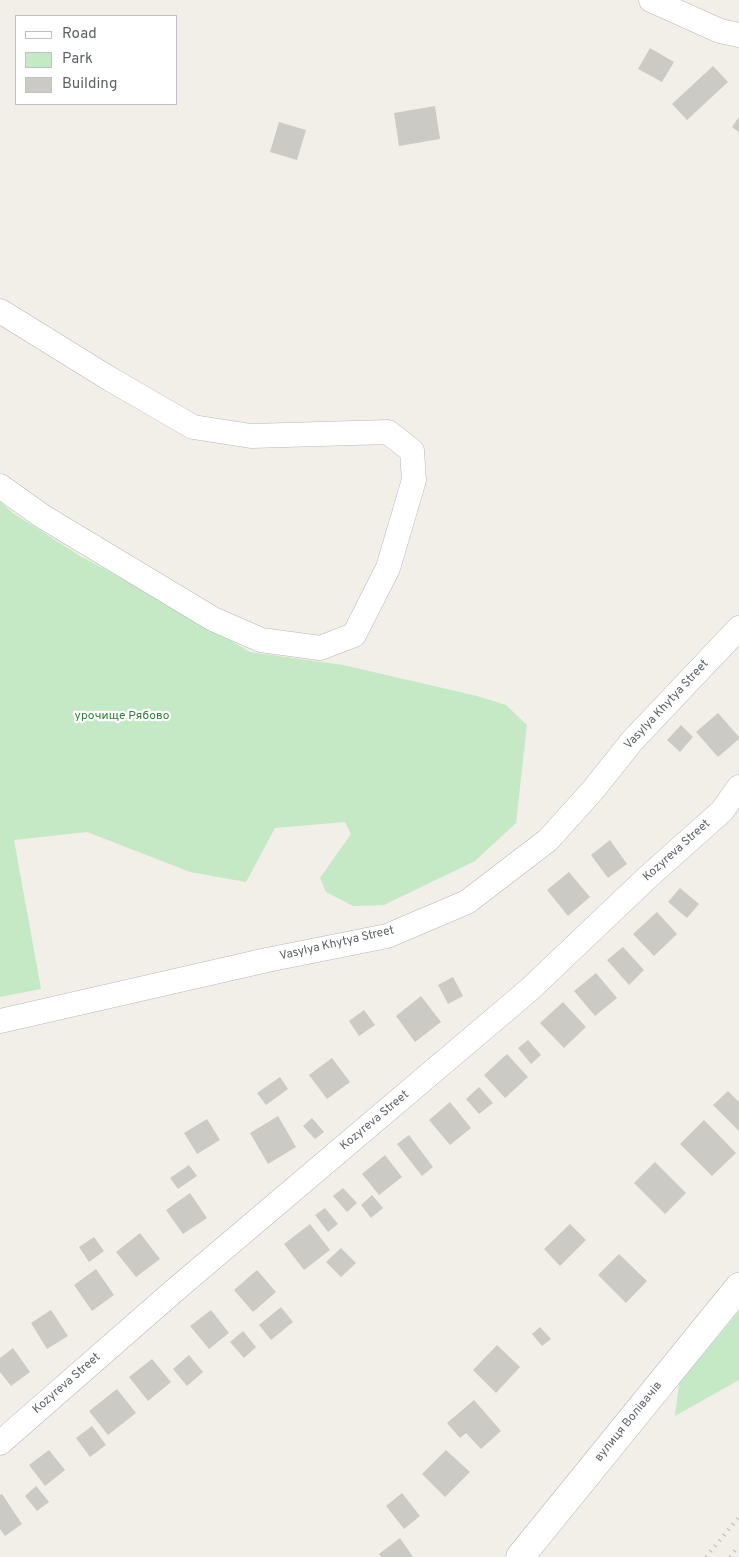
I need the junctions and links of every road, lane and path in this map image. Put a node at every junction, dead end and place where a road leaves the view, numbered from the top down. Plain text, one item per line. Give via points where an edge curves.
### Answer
1 (651, 0) edge
2 (739, 35) edge
3 (0, 311) edge
4 (0, 486) edge
5 (739, 628) edge
6 (739, 787) edge
7 (0, 1021) edge
8 (739, 1287) edge
9 (0, 1443) edge
10 (520, 1557) edge

1 - 2 street via 720,31
3 - 4 street via 193,427 250,436 388,432 412,451 414,480 388,568 354,635 320,648 261,640 213,619 42,516
5 - 7 street, Vasylya Khytya Street via 632,741 548,840 467,902 387,936
6 - 9 street, Kozyreva Street via 722,811 529,990
8 - 10 street, вулиця Волівачів

